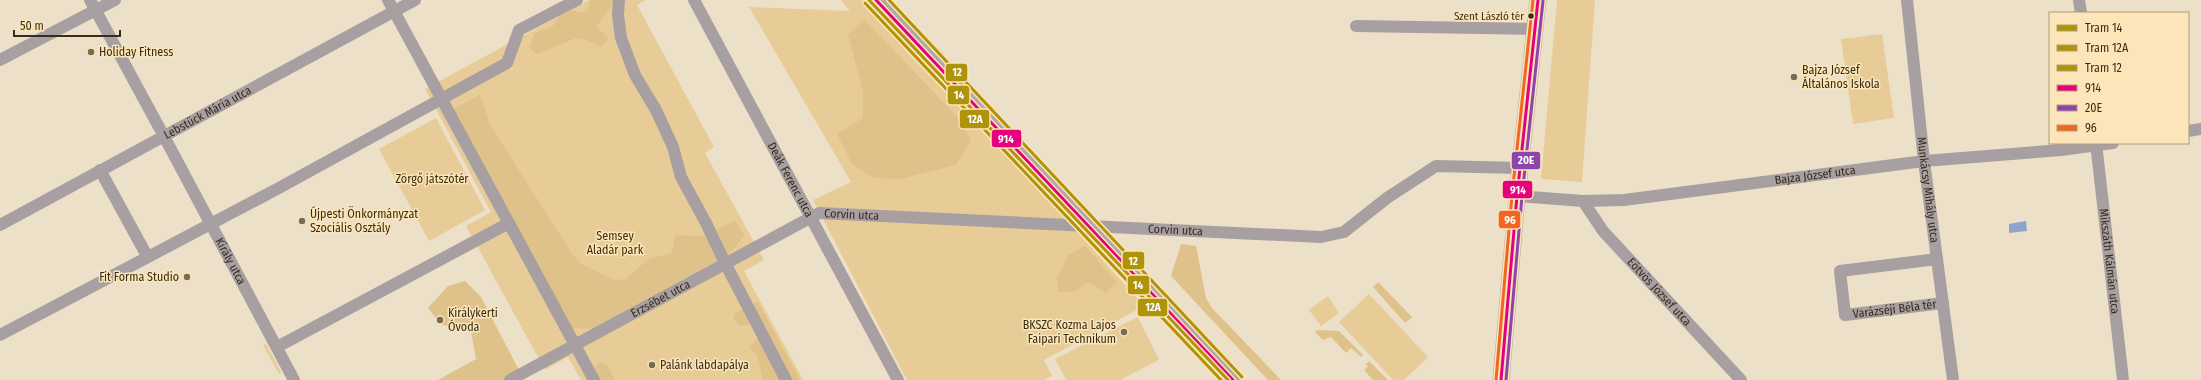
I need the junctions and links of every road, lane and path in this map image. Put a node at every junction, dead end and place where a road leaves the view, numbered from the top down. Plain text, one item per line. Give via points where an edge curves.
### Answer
1 (115, 0) edge
2 (388, 0) edge
3 (415, 0) edge
4 (577, 0) edge
5 (619, 0) edge
6 (694, 0) edge
7 (876, 0) edge
8 (1538, 0) edge
9 (1907, 0) edge
10 (2080, 0) edge
11 (92, 5) edge
12 (394, 11) junction
13 (2081, 12) edge
14 (1356, 26) dead end
15 (1535, 29) junction
16 (0, 60) edge
17 (441, 98) junction
18 (160, 129) dead end
19 (2201, 129) edge
20 (2189, 131) edge
21 (167, 142) dead end
22 (2096, 144) edge
23 (1924, 161) junction
24 (1520, 168) junction
25 (100, 170) junction
26 (1517, 196) junction
27 (1583, 200) junction
28 (810, 217) junction
29 (509, 223) junction
30 (210, 224) junction
31 (0, 225) edge
32 (1087, 226) junction
33 (147, 256) junction
34 (1937, 259) junction
35 (725, 263) junction
36 (1943, 303) junction
37 (0, 335) edge
38 (575, 346) junction
39 (277, 347) junction
40 (294, 380) edge
41 (510, 380) edge
42 (594, 380) edge
43 (786, 380) edge
44 (898, 380) edge
45 (1233, 380) edge
46 (1501, 380) edge
47 (1741, 380) edge
48 (1953, 380) edge
49 (2123, 380) edge

1 - 11 street
2 - 12 street
3 - 12 street, Lebstück Mária utca
4 - 17 street via 519,30 507,63
5 - 35 street via 621,38 632,68 656,110 673,147 681,177
6 - 28 street, Deák Ferenc utca
7 - 32 street
8 - 15 street
9 - 23 street, Munkácsy Mihály utca
10 - 13 street
11 - 16 street
11 - 18 street
12 - 17 street
12 - 25 street, Lebstück Mária utca
14 - 15 street
15 - 24 street
17 - 29 street
17 - 30 street via 277,190
19 - 20 street
21 - 30 street, Király utca
22 - 23 street, Bajza József utca
22 - 49 street, Mikszáth Kálmán utca
23 - 27 street, Bajza József utca via 1624,200
23 - 34 street, Munkácsy Mihály utca
24 - 26 street
24 - 32 street, Corvin utca via 1436,166 1387,198 1344,232 1321,237
25 - 31 street, Lebstück Mária utca
25 - 33 street
26 - 27 street, Bajza József utca
26 - 46 street
27 - 47 street, Eötvös József utca via 1603,231
28 - 32 street, Corvin utca via 819,213
28 - 35 street, Erzsébet utca
28 - 44 street, Deák Ferenc utca
29 - 38 street
29 - 39 street
30 - 33 street
30 - 39 street, Király utca
32 - 45 street
33 - 37 street
34 - 36 street, Munkácsy Mihály utca
34 - 36 street, Varázséji Béla tér via 1840,271 1846,315
35 - 38 street, Erzsébet utca
35 - 43 street
36 - 48 street, Munkácsy Mihály utca
38 - 41 street, Erzsébet utca
38 - 42 street
39 - 40 street, Király utca

